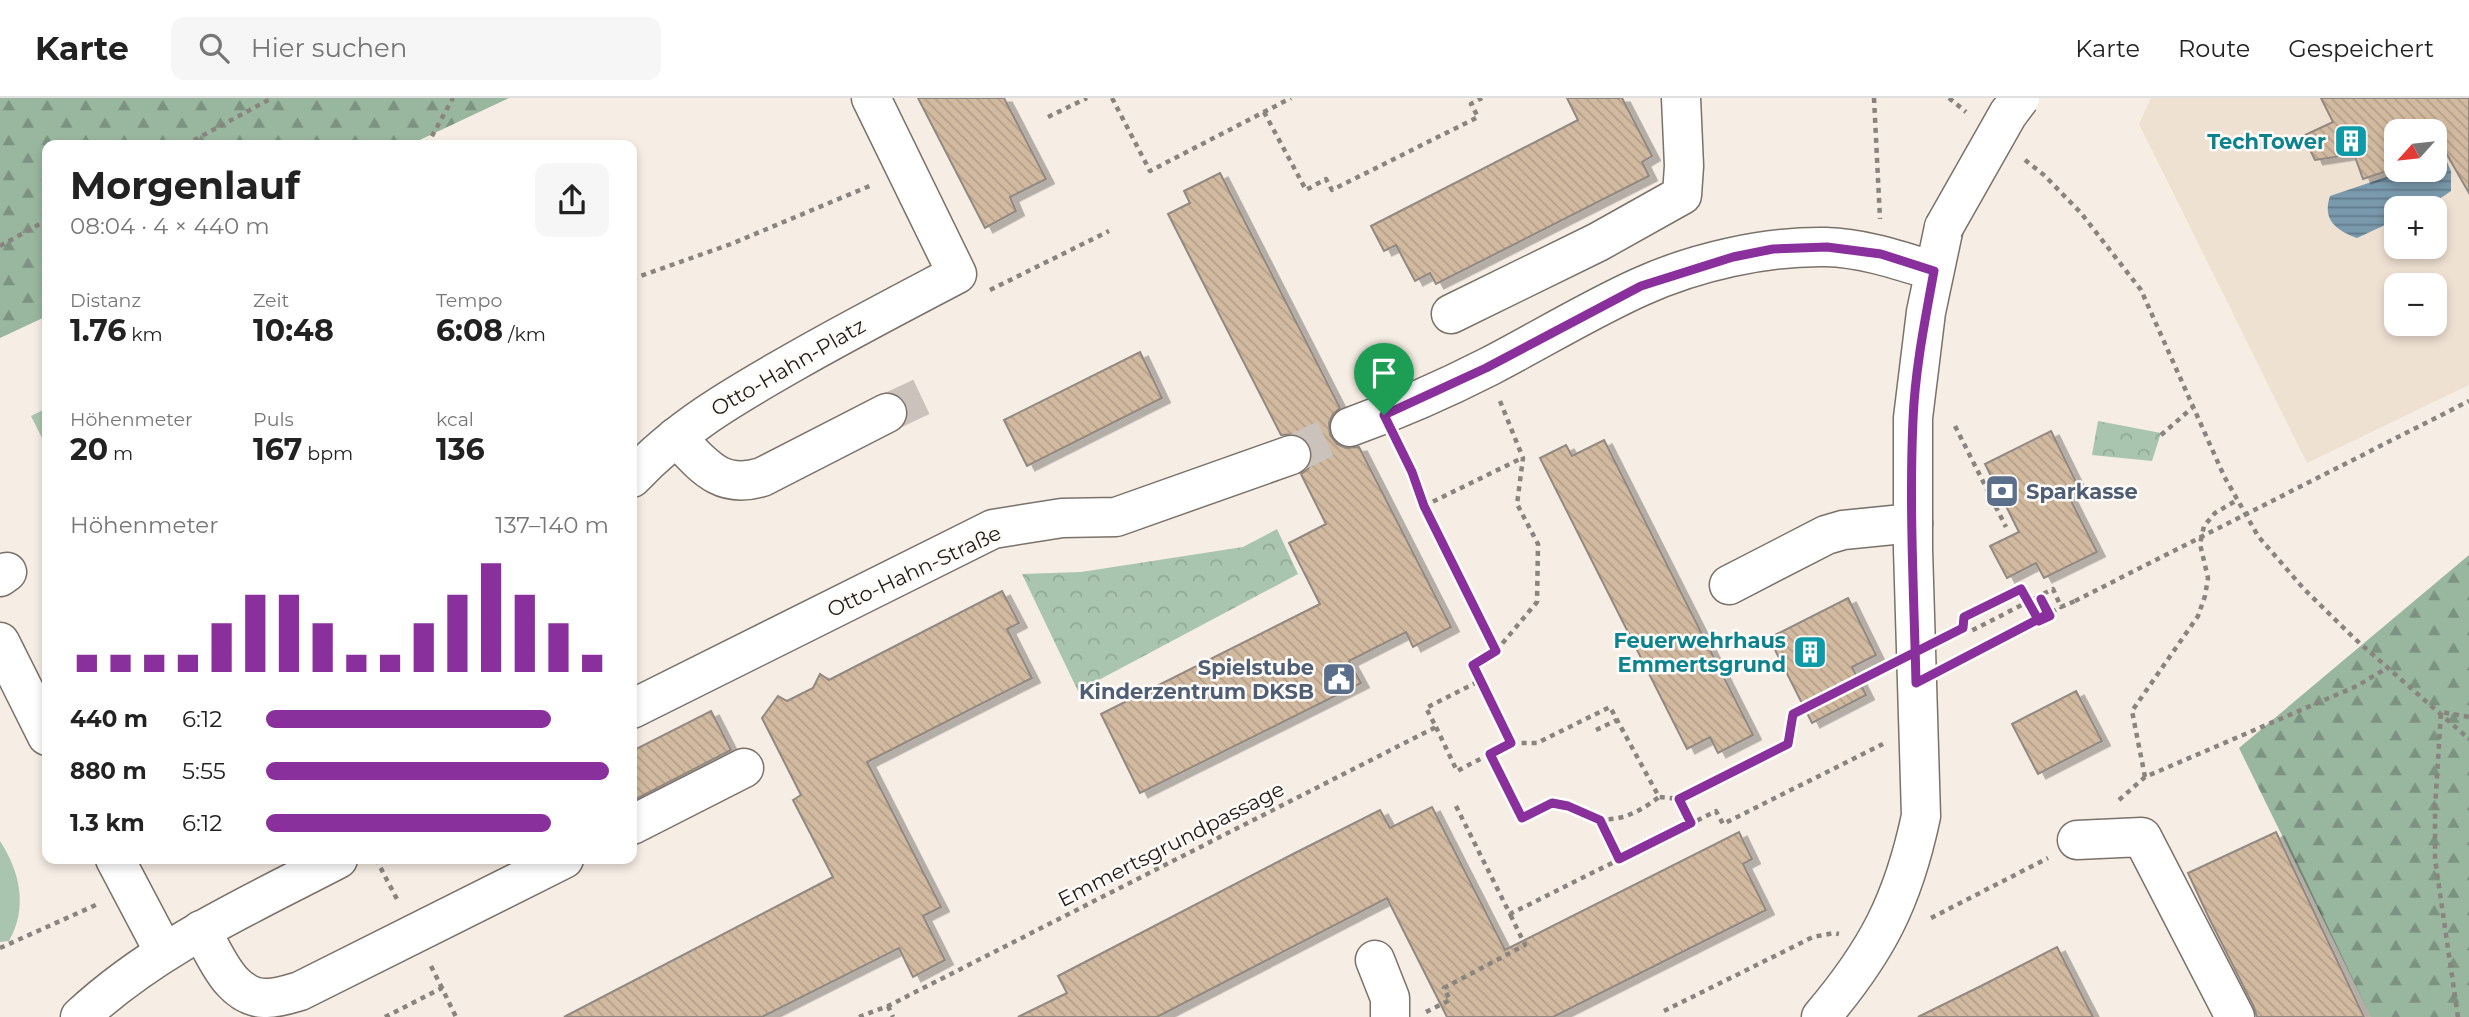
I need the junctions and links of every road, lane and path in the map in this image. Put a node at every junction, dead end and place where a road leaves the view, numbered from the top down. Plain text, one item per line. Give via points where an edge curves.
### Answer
1 (272, 98) edge
2 (453, 98) edge
3 (871, 98) edge
4 (1087, 98) edge
5 (1112, 98) edge
6 (1291, 98) edge
7 (1482, 98) edge
8 (1681, 98) edge
9 (1874, 98) edge
10 (1949, 98) edge
11 (2020, 98) edge
12 (1264, 112) junction
13 (1048, 117) dead end
14 (1974, 119) dead end
15 (194, 140) edge
16 (430, 140) edge
17 (2024, 159) dead end
18 (907, 170) junction
19 (42, 223) edge
20 (1109, 231) dead end
21 (0, 246) edge
22 (1881, 254) junction
23 (1934, 271) junction
24 (637, 277) edge
25 (970, 284) junction
26 (1451, 314) dead end
27 (1486, 368) junction
28 (2469, 401) edge
29 (2192, 408) junction
30 (887, 414) tunnel mouth
31 (1366, 421) joint
32 (1955, 426) dead end
33 (2161, 435) dead end
34 (676, 437) junction
35 (1291, 455) tunnel mouth
36 (1523, 458) junction
37 (637, 473) edge
38 (2237, 500) junction
39 (1424, 506) junction
40 (1913, 523) junction
41 (2006, 527) dead end
42 (1729, 585) dead end
43 (2062, 607) junction
44 (2048, 614) junction
45 (1963, 628) junction
46 (0, 642) edge
47 (1496, 651) junction
48 (2387, 668) junction
49 (1481, 680) junction
50 (1916, 683) junction
51 (637, 707) edge
52 (2441, 712) junction
53 (2469, 717) edge
54 (1617, 720) junction
55 (42, 726) edge
56 (1436, 727) junction
57 (1596, 730) dead end
58 (2469, 739) edge
59 (1511, 743) junction
60 (1490, 754) junction
61 (1854, 758) dead end
62 (744, 768) dead end
63 (2145, 777) junction
64 (1659, 797) junction
65 (1679, 799) junction
66 (1456, 806) dead end
67 (1600, 820) junction
68 (637, 822) edge
69 (1691, 823) junction
70 (2077, 840) junction
71 (1619, 859) junction
72 (328, 864) edge
73 (554, 864) edge
74 (123, 874) edge
75 (1510, 914) junction
76 (201, 930) junction
77 (1876, 945) junction
78 (0, 948) edge
79 (164, 952) junction
80 (1375, 960) dead end
81 (888, 1006) junction
82 (1664, 1010) dead end
83 (80, 1017) edge
84 (385, 1017) edge
85 (456, 1017) edge
86 (859, 1017) edge
87 (893, 1017) edge
88 (1390, 1017) edge
89 (1416, 1017) edge
90 (1821, 1017) edge
91 (2235, 1017) edge
92 (2458, 1017) edge

1 - 15 path
2 - 16 path
3 - 18 street
4 - 13 path
5 - 12 path via 1150,171
6 - 12 path
7 - 12 path via 1471,104 1478,117 1332,190 1326,179 1306,190
8 - 26 street via 1682,195
9 - 22 path
10 - 14 path
11 - 23 street, bridge via 1944,227
17 - 29 path via 2081,213 2141,290
18 - 24 path
18 - 25 street
19 - 21 path
20 - 25 path
22 - 23 street
22 - 27 street via 1827,247 1773,249 1684,271 1641,286
23 - 40 street via 1913,418
25 - 34 street, Otto-Hahn-Platz via 855,327 748,387
27 - 31 street
27 - 36 path
28 - 43 path, bridge
29 - 33 path
29 - 38 path
30 - 34 street via 746,482 714,473
31 - 39 path via 1412,472
32 - 41 path
34 - 37 street, Otto-Hahn-Platz
35 - 51 street, Otto-Hahn-Straße via 1116,517 1062,518 993,529
36 - 39 path
36 - 47 path via 1517,505 1538,544 1537,602
38 - 48 path via 2258,536 2304,589
38 - 63 path via 2204,526 2200,544 2208,579 2198,616 2132,711
39 - 47 path
40 - 42 street via 1834,533
40 - 50 street
43 - 44 path
43 - 45 path via 2053,589 1971,631
44 - 45 path, bridge via 2041,599 2050,616 2039,621 2021,589 1964,617
44 - 50 path
45 - 65 path, bridge via 1793,714 1788,744
46 - 55 street
47 - 49 path via 1473,665
48 - 52 path
48 - 63 path via 2357,686
49 - 56 path via 1426,708
49 - 59 path
50 - 77 street via 1921,816 1898,900
52 - 53 path
52 - 58 path
52 - 92 path via 2435,859
54 - 57 path
54 - 59 path via 1610,707 1537,743
54 - 64 path
56 - 60 path via 1457,771
56 - 81 path, Emmertsgrundpassage
59 - 60 path
60 - 67 path via 1522,818 1552,803
61 - 69 path via 1723,824 1716,811
62 - 68 street
63 - 70 path
64 - 65 path
64 - 67 path via 1639,813
65 - 69 path
66 - 75 path
67 - 71 path
69 - 71 path
70 - 77 path
70 - 91 street via 2141,837
71 - 75 path
72 - 76 street
73 - 76 street via 300,991 268,998 250,996 234,985
74 - 78 path
74 - 79 street
75 - 89 path via 1525,945 1444,988 1450,1000
76 - 79 street
77 - 82 path via 1834,933 1813,937
77 - 90 street
79 - 83 street
80 - 88 street via 1390,998
81 - 86 path, Emmertsgrundpassage
81 - 87 path
84 - 85 path via 442,988

